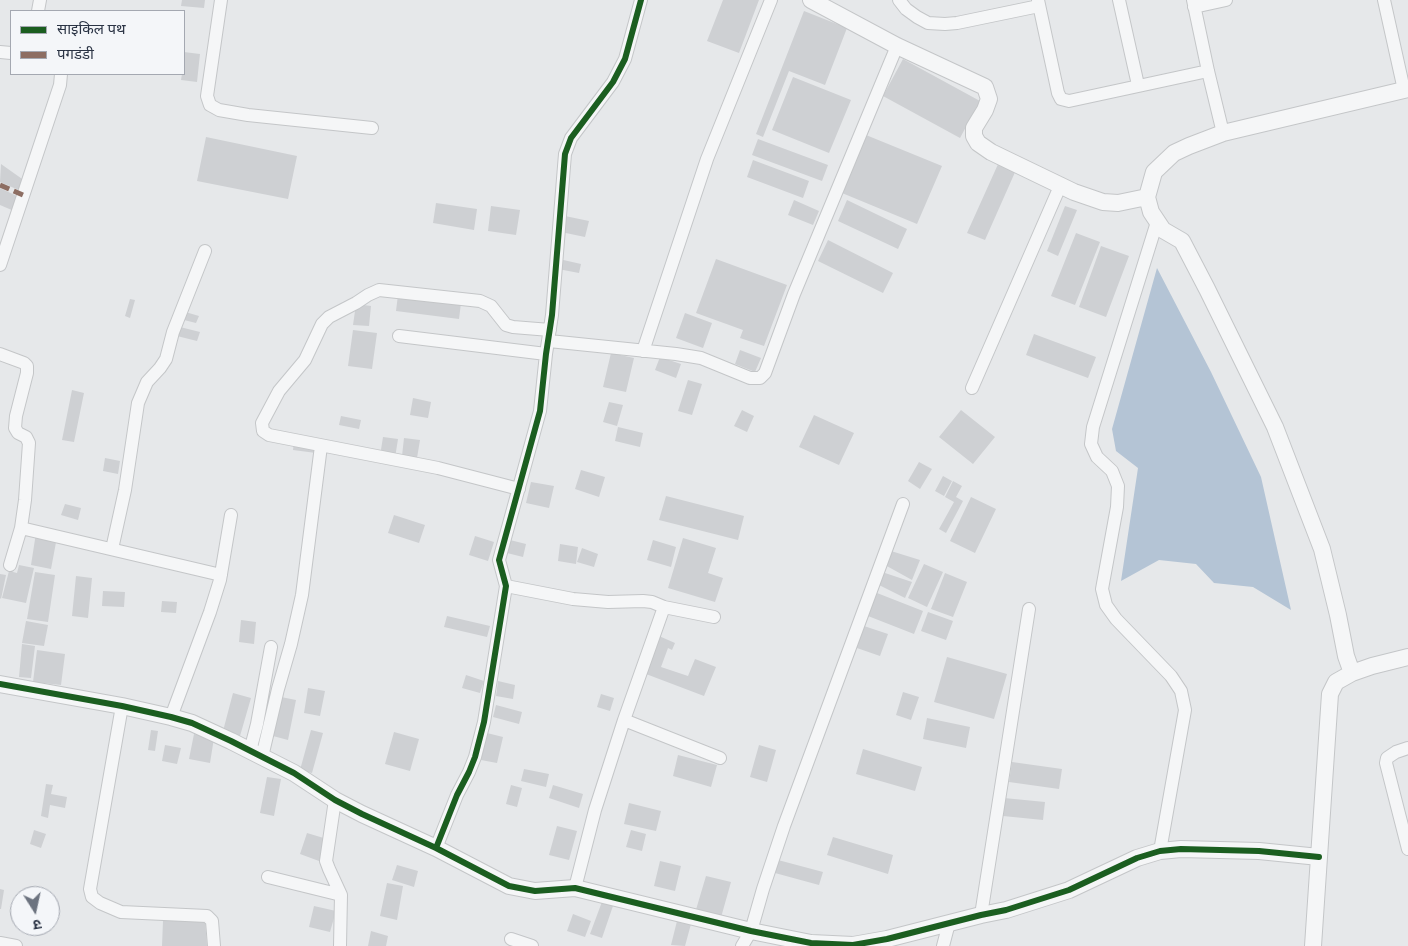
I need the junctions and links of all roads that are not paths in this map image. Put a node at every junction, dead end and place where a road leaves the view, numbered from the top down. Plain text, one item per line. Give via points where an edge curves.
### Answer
1 (221, 0) edge
2 (641, 0) edge
3 (771, 0) edge
4 (812, 0) edge
5 (899, 0) edge
6 (1119, 0) edge
7 (1226, 0) edge
8 (1384, 0) edge
9 (1038, 3) edge
10 (1193, 3) edge
11 (897, 46) junction
12 (1208, 71) junction
13 (61, 75) edge
14 (1138, 85) junction
15 (1406, 89) edge
16 (372, 128) dead end
17 (1223, 133) junction
18 (1061, 184) junction
19 (1147, 197) junction
20 (1157, 222) junction
21 (205, 251) dead end
22 (0, 265) edge
23 (549, 335) junction
24 (399, 336) dead end
25 (643, 351) junction
26 (0, 354) edge
27 (546, 354) junction
28 (972, 388) dead end
29 (321, 446) junction
30 (519, 489) junction
31 (903, 504) dead end
32 (231, 515) dead end
33 (21, 528) junction
34 (112, 549) junction
35 (10, 565) dead end
36 (221, 574) junction
37 (506, 586) junction
38 (664, 607) junction
39 (1029, 609) dead end
40 (714, 617) dead end
41 (271, 647) dead end
42 (1408, 657) edge
43 (1352, 673) junction
44 (0, 684) edge
45 (122, 706) junction
46 (171, 717) junction
47 (624, 720) junction
48 (1408, 748) edge
49 (256, 754) junction
50 (720, 758) dead end
51 (335, 800) junction
52 (436, 848) junction
53 (1408, 849) edge
54 (1160, 851) junction
55 (1319, 857) junction
56 (268, 877) dead end
57 (575, 888) junction
58 (341, 895) junction
59 (981, 915) junction
60 (949, 923) junction
61 (750, 931) junction
62 (510, 939) dead end
63 (0, 943) edge
64 (16, 946) edge
65 (214, 946) edge
66 (340, 946) edge
67 (532, 946) edge
68 (742, 946) edge
69 (943, 946) edge
70 (1313, 946) edge

1 - 16 street via 207,96 210,105 219,110 248,115
2 - 23 street via 625,59 613,82 571,138 565,154
3 - 25 street via 707,159
4 - 11 street
5 - 9 street via 906,10 928,23 945,24
6 - 14 street
7 - 10 street
8 - 15 street
9 - 14 street via 1061,99 1068,101
10 - 12 street
11 - 18 street via 985,87 988,99 974,128 978,143
11 - 25 street via 794,294 765,373 760,378 750,378 701,358
12 - 14 street
12 - 17 street
13 - 22 street
15 - 17 street
17 - 19 street via 1174,153 1154,172
18 - 19 street via 1103,202 1118,203
18 - 28 street
19 - 20 street
20 - 43 street via 1163,230 1182,241 1275,427 1322,549
20 - 54 street via 1093,427 1091,444 1096,457 1112,471 1118,486 1102,589 1106,605 1171,676 1181,690 1185,710
21 - 34 street via 166,358 147,382 138,403
23 - 25 street
23 - 27 street
23 - 29 street via 506,324 491,306 480,301 379,290 368,294 322,324 306,360 279,391 262,423 263,431 269,435
24 - 27 street
26 - 33 street via 27,366 15,428 29,443
27 - 30 street via 540,411
29 - 30 street via 438,468
29 - 49 street via 302,594 291,644
30 - 37 street via 499,560
31 - 61 street via 784,826
32 - 36 street
33 - 34 street
33 - 35 street
34 - 36 street
36 - 46 street
37 - 38 street via 573,599 643,601
37 - 52 street via 478,745
38 - 40 street
38 - 47 street
39 - 59 street
41 - 49 street via 257,724
42 - 43 street
43 - 55 street via 1336,682 1330,694
44 - 45 street
45 - 46 street
45 - 65 street via 90,889 92,897 121,912 207,916 212,921
46 - 49 street via 192,723
47 - 50 street
47 - 57 street
48 - 53 street via 1387,758 1386,763
49 - 51 street via 294,773
51 - 52 street
51 - 58 street via 326,861
52 - 57 street via 509,886 535,891
54 - 55 street via 1259,851
54 - 59 street via 1137,858 1069,890
55 - 70 street
56 - 58 street
57 - 61 street
58 - 66 street
59 - 60 street
60 - 61 street via 853,945 811,942
60 - 69 street
61 - 68 street
62 - 67 street
63 - 64 street

